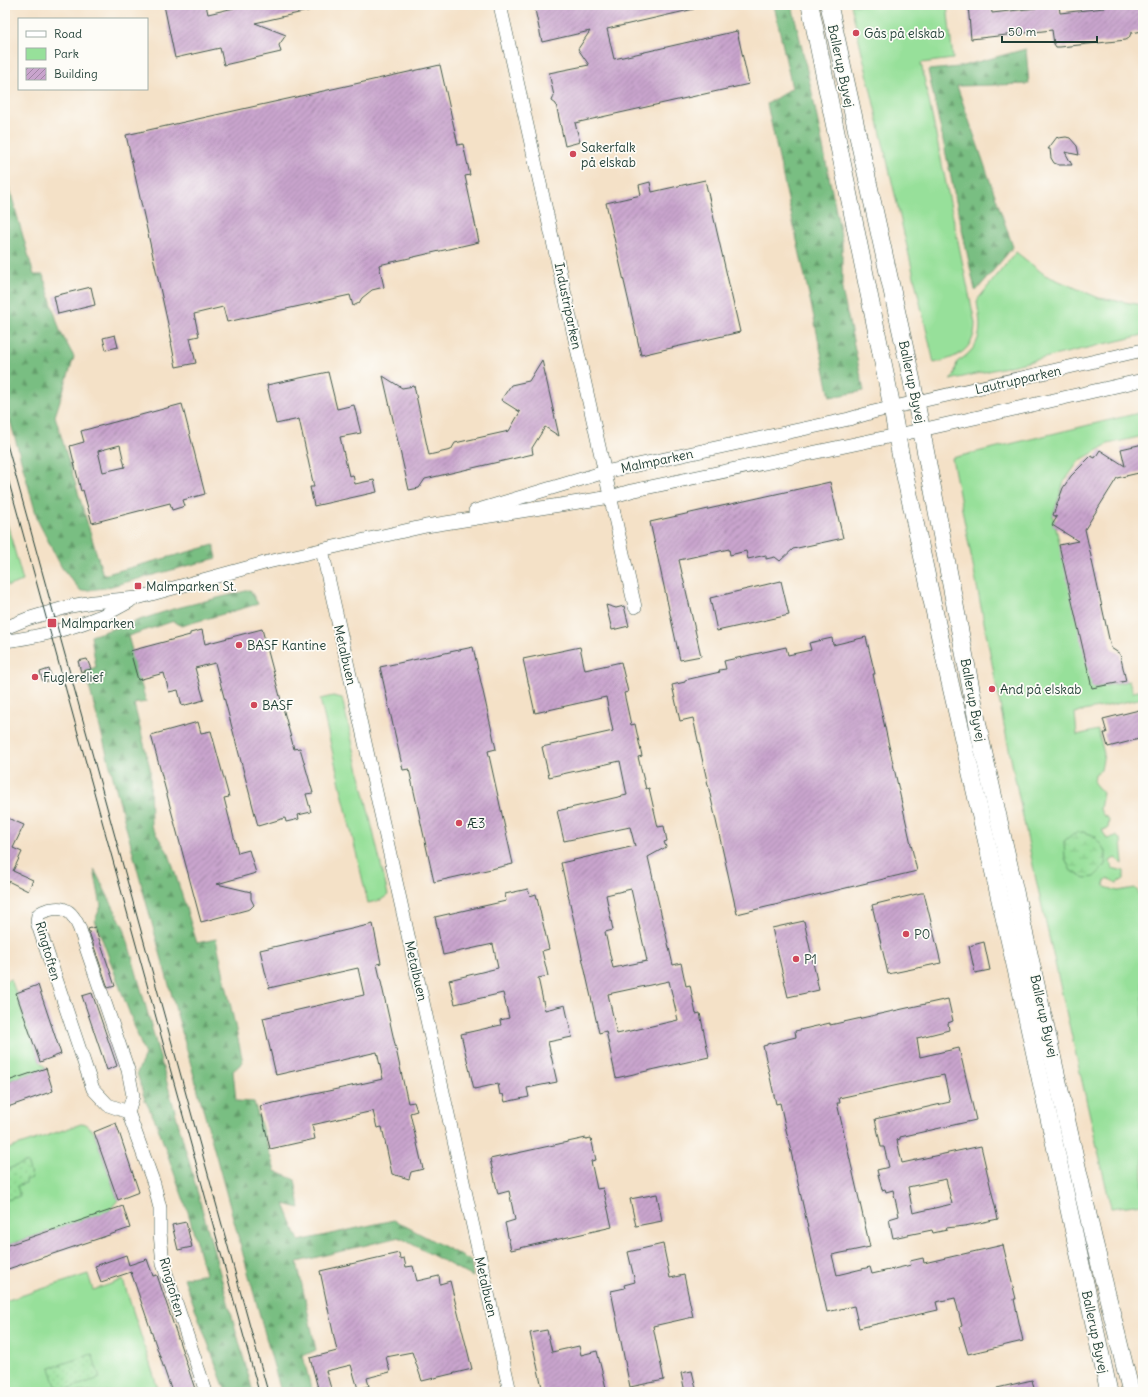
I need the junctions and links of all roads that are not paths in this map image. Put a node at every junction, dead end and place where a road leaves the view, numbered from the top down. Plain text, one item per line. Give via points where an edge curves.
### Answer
1 (500, 5) edge
2 (810, 5) edge
3 (829, 5) edge
4 (1143, 350) edge
5 (1143, 380) edge
6 (916, 403) junction
7 (892, 408) junction
8 (922, 430) junction
9 (896, 435) junction
10 (605, 472) junction
11 (611, 497) junction
12 (426, 526) junction
13 (322, 550) junction
14 (137, 598) junction
15 (635, 607) dead end
16 (5, 628) edge
17 (5, 641) edge
18 (128, 1112) junction
19 (206, 1392) edge
20 (510, 1392) edge
21 (1109, 1392) edge
22 (1131, 1392) edge

1 - 10 street, Industriparken
2 - 7 main road, Ballerup Byvej
3 - 6 main road, Ballerup Byvej
4 - 6 street, Lautrupparken
5 - 8 street, Lautrupparken
6 - 7 street, Lautrupparken
6 - 8 main road, Ballerup Byvej
7 - 9 main road, Ballerup Byvej
7 - 10 street, Malmparken
8 - 9 street, Lautrupparken
8 - 22 main road, Ballerup Byvej via 981,741 1093,1237
9 - 11 street, Malmparken
9 - 21 main road, Ballerup Byvej
10 - 11 street, Industriparken
10 - 12 street, Malmparken
11 - 12 street, Malmparken
11 - 15 street, Industriparken
12 - 13 street, Malmparken
13 - 14 street, Malmparken
13 - 20 street, Metalbuen
14 - 16 street, Malmparken via 71,606
14 - 17 street, Malmparken via 76,625
18 - 18 street, Ringtoften via 133,1096 128,1070 79,927 69,911 45,910 38,916 38,925 93,1089 108,1106
18 - 19 street, Ringtoften via 160,1208 163,1264

